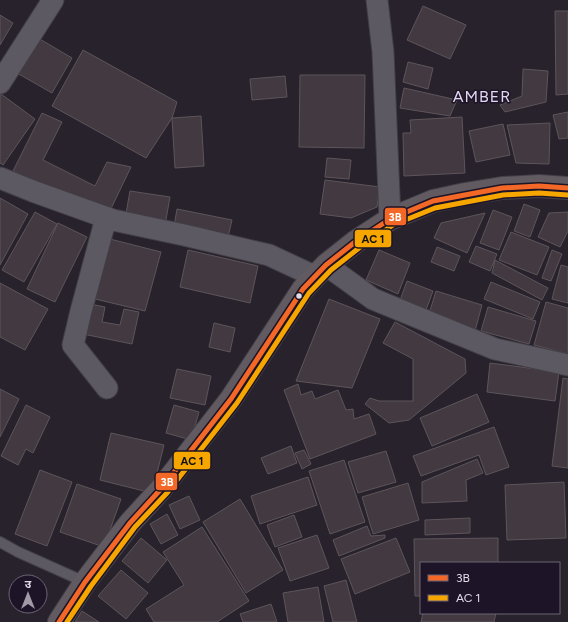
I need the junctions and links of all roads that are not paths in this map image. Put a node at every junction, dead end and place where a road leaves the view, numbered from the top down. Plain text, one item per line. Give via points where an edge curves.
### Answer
1 (54, 0) edge
2 (377, 0) edge
3 (0, 83) edge
4 (0, 178) edge
5 (568, 188) edge
6 (106, 218) junction
7 (390, 219) junction
8 (320, 271) junction
9 (568, 365) edge
10 (107, 388) dead end
11 (0, 542) edge
12 (86, 582) junction
13 (59, 622) edge

1 - 3 street
2 - 7 street via 383,52
4 - 6 street
5 - 7 main road via 502,188 465,194 433,201
6 - 8 street via 269,255
6 - 10 street via 73,345
7 - 8 main road
8 - 9 street via 373,299 495,349
8 - 12 main road via 303,289 231,399 161,489 130,523
11 - 12 lane
12 - 13 main road

